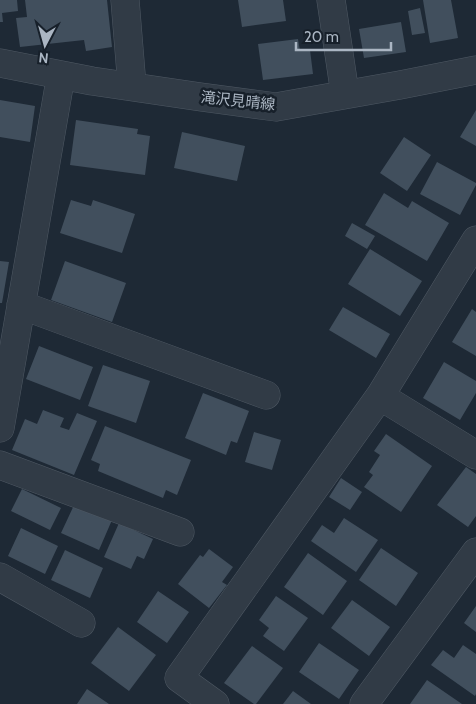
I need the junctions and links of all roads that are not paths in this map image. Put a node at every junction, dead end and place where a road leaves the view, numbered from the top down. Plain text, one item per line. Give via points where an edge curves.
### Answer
1 (125, 0) edge
2 (331, 0) edge
3 (0, 63) edge
4 (476, 70) edge
5 (61, 75) junction
6 (132, 86) junction
7 (345, 94) junction
8 (476, 240) edge
9 (21, 305) junction
10 (266, 395) dead end
11 (380, 396) junction
12 (0, 428) edge
13 (476, 455) edge
14 (0, 465) edge
15 (180, 532) dead end
16 (476, 552) edge
17 (0, 577) edge
18 (80, 623) dead end
19 (215, 704) edge
20 (364, 704) edge

1 - 6 street
2 - 7 street
3 - 5 street, 滝沢見晴線
4 - 7 street, 滝沢見晴線
5 - 6 street, 滝沢見晴線
5 - 9 street
6 - 7 street, 滝沢見晴線 via 276,107
8 - 11 street
9 - 10 street
9 - 12 street
11 - 13 street
11 - 19 street via 179,678
14 - 15 street
16 - 20 street
17 - 18 street

